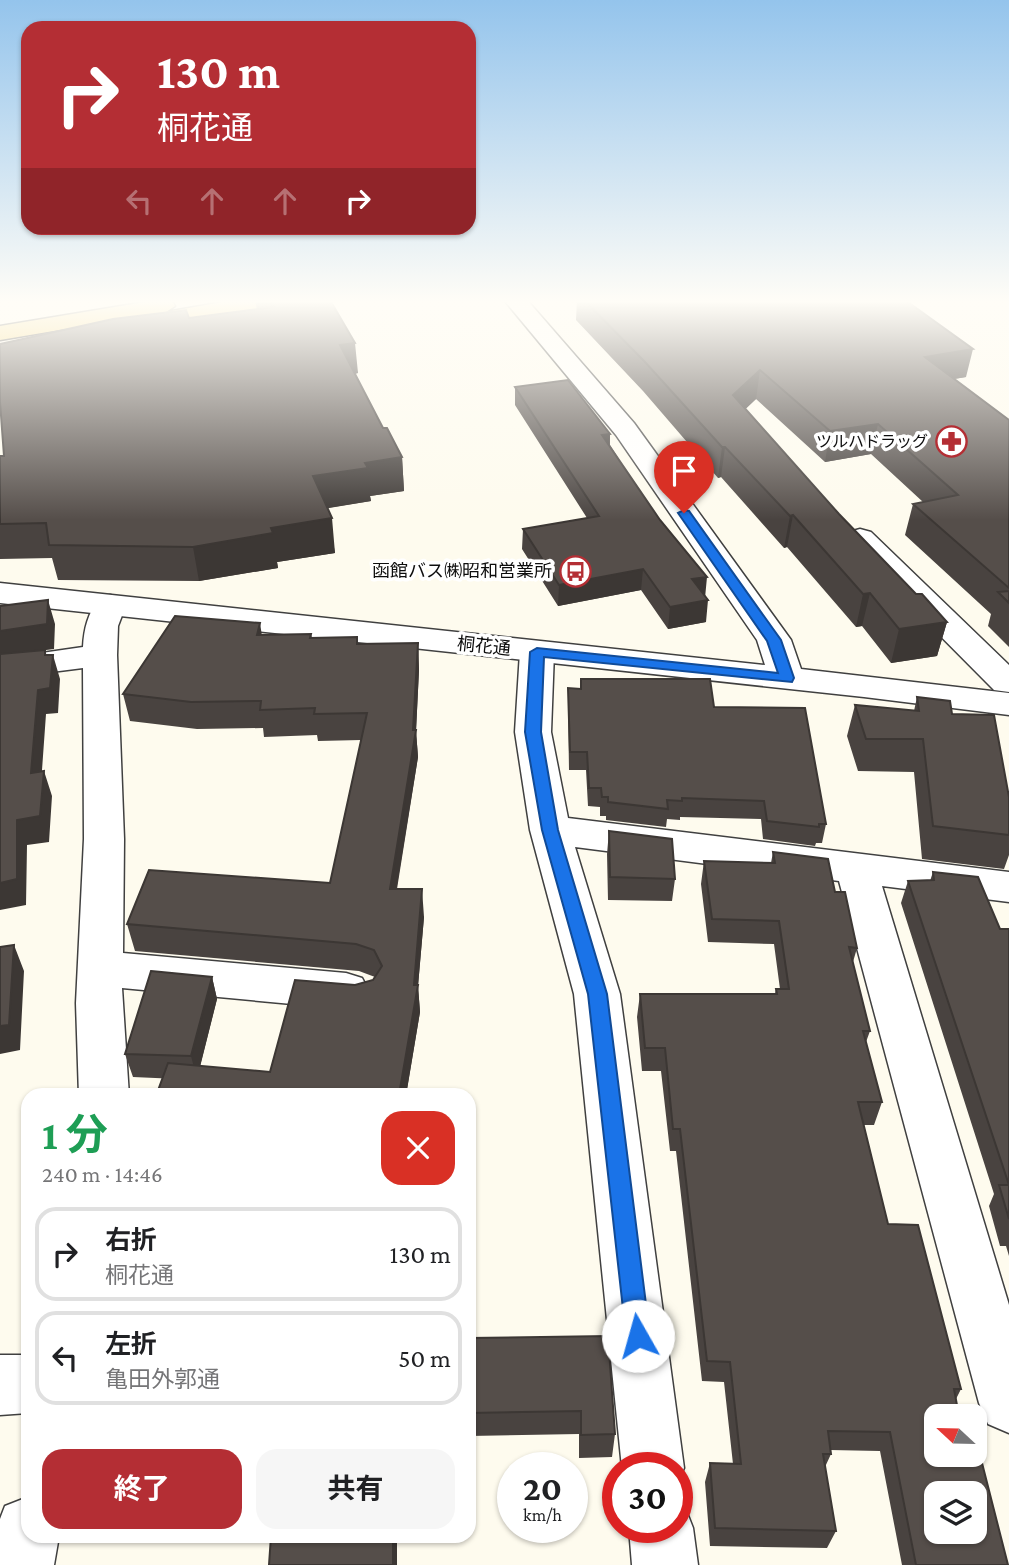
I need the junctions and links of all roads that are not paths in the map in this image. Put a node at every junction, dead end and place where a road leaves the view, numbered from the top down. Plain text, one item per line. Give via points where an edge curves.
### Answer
1 (577, 373) edge
2 (842, 521) edge
3 (0, 593) edge
4 (110, 605) junction
5 (537, 652) junction
6 (100, 655) junction
7 (4, 668) edge
8 (787, 678) junction
9 (1007, 693) edge
10 (550, 830) junction
11 (856, 868) junction
12 (1009, 887) edge
13 (100, 968) junction
14 (359, 992) edge
15 (104, 1088) edge
16 (21, 1384) edge
17 (0, 1385) edge
18 (1009, 1403) edge
19 (651, 1452) edge
20 (25, 1543) edge
21 (662, 1543) edge
22 (21, 1565) edge
23 (665, 1565) edge

1 - 8 street via 625,429 774,640
2 - 9 street
3 - 4 street, 桐花通
4 - 5 street, 桐花通
4 - 6 street via 101,626
5 - 8 street, 桐花通
5 - 10 street via 533,732
6 - 7 street
6 - 13 street via 104,839
8 - 9 street, 桐花通
10 - 11 street
10 - 19 street via 597,994
11 - 12 street
11 - 18 street
13 - 14 street
13 - 15 street
16 - 17 street
20 - 22 street
21 - 23 street

